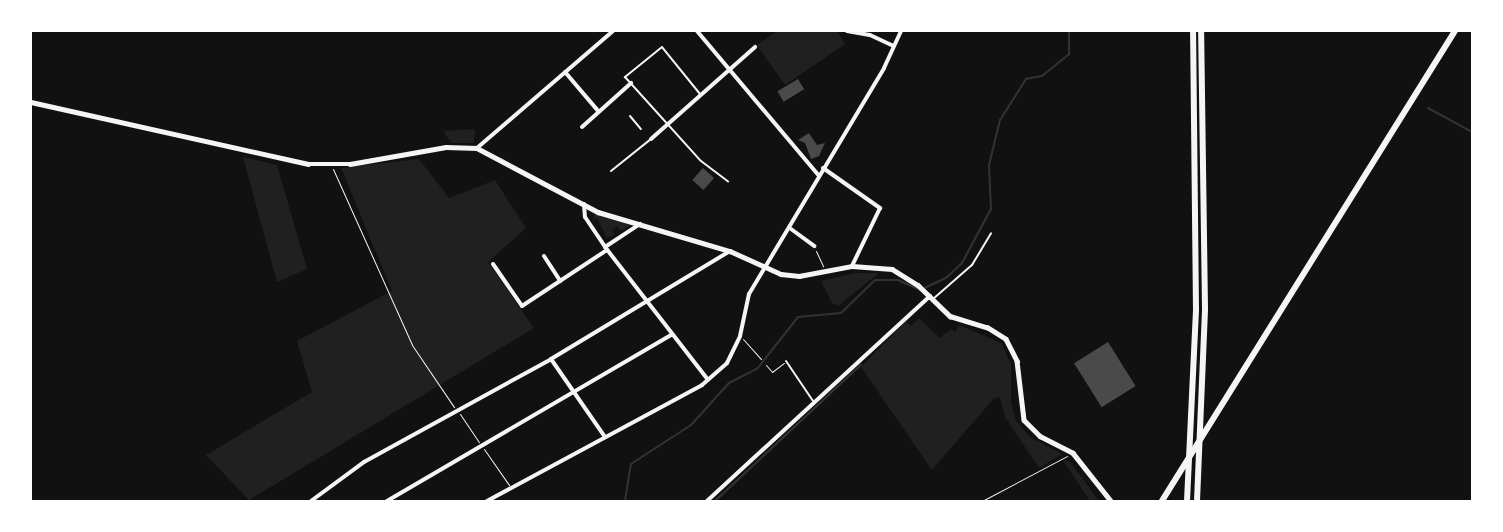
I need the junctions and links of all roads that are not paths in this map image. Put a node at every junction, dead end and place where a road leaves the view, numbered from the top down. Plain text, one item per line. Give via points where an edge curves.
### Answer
1 (613, 31) edge
2 (697, 31) edge
3 (847, 31) edge
4 (901, 31) edge
5 (1193, 31) edge
6 (1202, 31) edge
7 (1455, 31) edge
8 (863, 32) edge
9 (894, 46) junction
10 (755, 48) dead end
11 (730, 68) junction
12 (564, 72) junction
13 (631, 83) junction
14 (700, 94) junction
15 (31, 102) edge
16 (599, 112) junction
17 (630, 116) dead end
18 (666, 124) junction
19 (582, 127) dead end
20 (641, 129) dead end
21 (651, 139) joint
22 (477, 148) junction
23 (824, 168) junction
24 (610, 172) dead end
25 (819, 176) junction
26 (728, 181) dead end
27 (584, 204) junction
28 (640, 224) junction
29 (791, 229) junction
30 (991, 233) dead end
31 (814, 246) road end
32 (606, 248) junction
33 (730, 251) junction
34 (544, 256) dead end
35 (493, 264) dead end
36 (852, 266) junction
37 (765, 268) junction
38 (560, 281) junction
39 (931, 298) junction
40 (647, 302) junction
41 (671, 335) junction
42 (551, 359) junction
43 (786, 361) road end
44 (708, 380) junction
45 (573, 392) junction
46 (815, 403) junction
47 (605, 438) junction
48 (311, 501) edge
49 (387, 501) edge
50 (487, 501) edge
51 (706, 501) edge
52 (1111, 501) edge
53 (1162, 501) edge
54 (1187, 501) edge
55 (1197, 501) edge

1 - 12 street
2 - 11 street
3 - 8 street
4 - 9 street
5 - 54 highway via 1196,310
6 - 55 highway via 1204,364
7 - 53 main road
8 - 9 street
9 - 23 street
10 - 11 street
11 - 14 street
11 - 25 street
12 - 16 street
12 - 22 street
13 - 14 lane via 627,72 662,47
13 - 16 street
13 - 18 lane
14 - 18 street
15 - 22 street via 294,163 332,166 446,146
16 - 19 street
17 - 20 lane
18 - 21 street
18 - 26 lane via 701,162
21 - 24 lane
22 - 27 street
23 - 25 street
23 - 36 street via 880,208
25 - 29 street
27 - 28 street
27 - 32 street via 585,217
28 - 32 street
28 - 33 street
29 - 31 street
29 - 37 street
30 - 39 lane via 972,265
32 - 38 street
32 - 40 street
33 - 37 street
33 - 40 street
34 - 38 street
35 - 38 street via 522,306
36 - 37 street via 790,276
36 - 39 street via 892,269
37 - 44 street via 750,294 740,336 727,363
39 - 46 street
39 - 52 street via 950,316 987,327 1006,338 1017,361 1024,420 1040,436 1073,453
40 - 41 street
40 - 42 street
41 - 44 street
41 - 45 street
42 - 45 street
42 - 48 street via 364,462
43 - 46 lane
44 - 47 street
45 - 47 street
45 - 49 street
46 - 51 street
47 - 50 street

